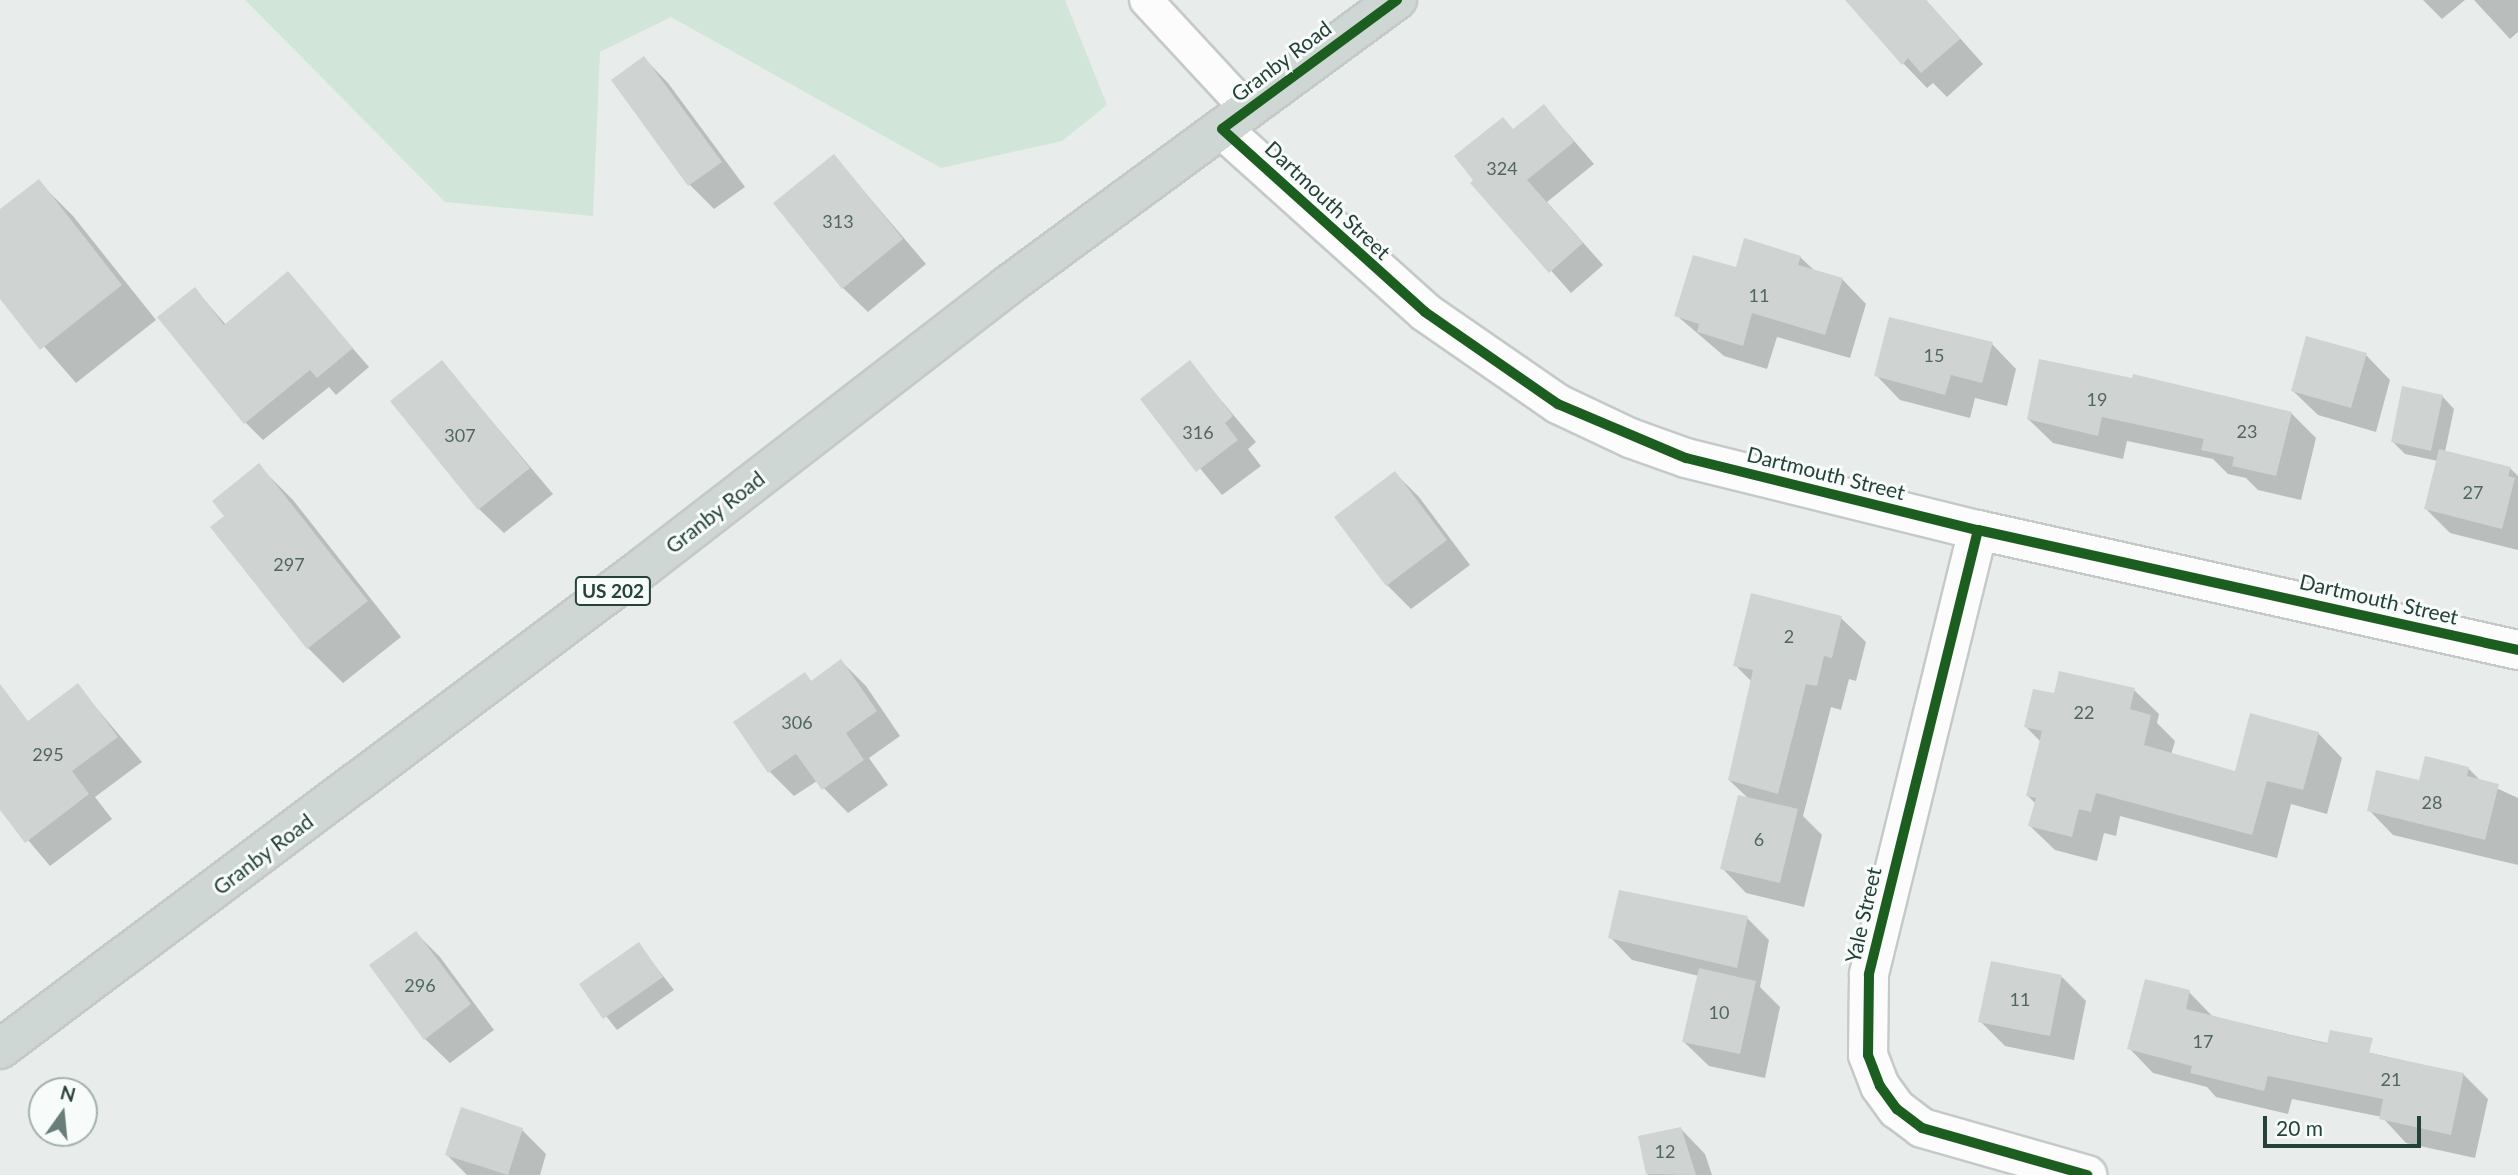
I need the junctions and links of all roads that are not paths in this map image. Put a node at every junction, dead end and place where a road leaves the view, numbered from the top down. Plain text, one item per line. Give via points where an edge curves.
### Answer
1 (1146, 0) edge
2 (1397, 0) edge
3 (1235, 119) junction
4 (1978, 530) junction
5 (2518, 650) edge
6 (0, 1049) edge
7 (2087, 1175) edge

1 - 3 lane
2 - 3 main road, Granby Road / US 202
3 - 4 street, Dartmouth Street via 1424,313 1558,404 1686,458
3 - 6 main road, Granby Road / US 202 via 1007,286 645,566
4 - 5 street, Dartmouth Street
4 - 7 street, Yale Street via 1869,975 1868,1055 1880,1086 1897,1109 1922,1128

